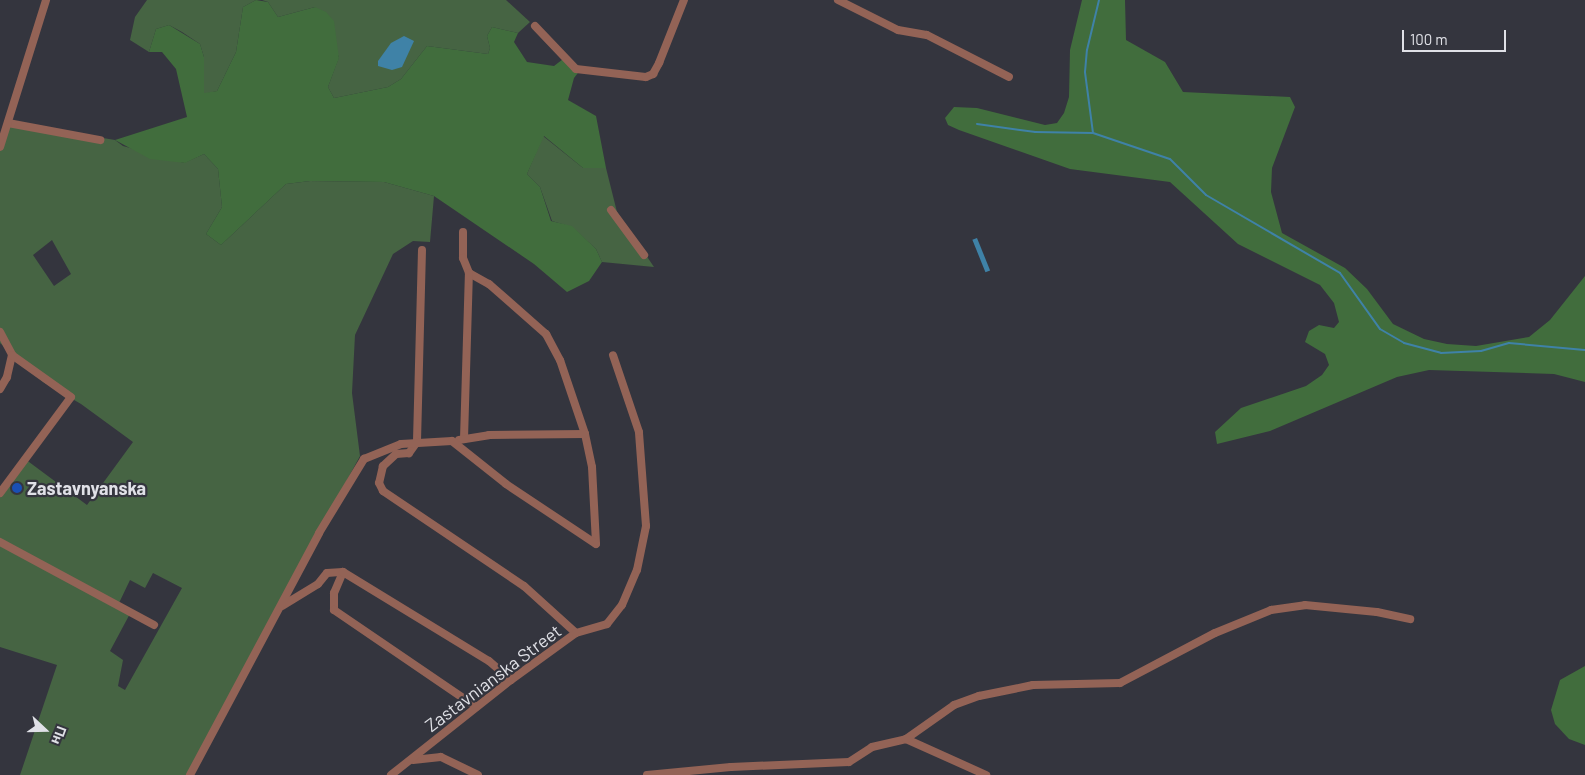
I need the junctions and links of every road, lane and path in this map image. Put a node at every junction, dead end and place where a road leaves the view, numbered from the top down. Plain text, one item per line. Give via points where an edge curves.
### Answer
1 (46, 0) edge
2 (684, 0) edge
3 (838, 0) edge
4 (535, 26) dead end
5 (1009, 77) dead end
6 (8, 123) junction
7 (100, 140) dead end
8 (0, 147) edge
9 (611, 210) dead end
10 (463, 232) dead end
11 (422, 250) dead end
12 (644, 255) dead end
13 (469, 273) junction
14 (0, 332) edge
15 (613, 354) dead end
16 (12, 355) junction
17 (0, 389) edge
18 (585, 434) junction
19 (464, 439) junction
20 (452, 441) junction
21 (417, 442) junction
22 (0, 492) edge
23 (0, 542) edge
24 (343, 572) junction
25 (281, 608) junction
26 (1410, 619) dead end
27 (154, 625) dead end
28 (576, 634) junction
29 (511, 680) junction
30 (476, 707) junction
31 (906, 739) junction
32 (409, 761) junction
33 (190, 775) edge
34 (391, 775) edge
35 (478, 775) edge
36 (647, 775) edge
37 (986, 775) edge

1 - 6 street
2 - 4 street via 653,74 646,77 576,69
3 - 5 street via 898,30 927,35
6 - 7 street
6 - 8 street
9 - 12 street
10 - 13 street via 463,258
11 - 21 street
13 - 18 street via 489,284 546,334 560,360
13 - 19 street
14 - 16 street
15 - 28 street, Zastavnianska Street via 639,432 644,469 644,545 630,590 614,617 607,624
16 - 17 street via 7,377
16 - 22 street via 71,397
18 - 19 street
18 - 20 street via 592,467 596,544 506,484
19 - 20 street
20 - 21 street
21 - 25 street via 381,451 364,459 354,471
21 - 28 street via 409,453 396,454 383,466 379,483 383,491 524,586
23 - 27 street
24 - 25 street via 326,573 318,584
24 - 29 street via 489,661
24 - 30 street via 334,593 334,610
25 - 33 street
26 - 31 street via 1377,612 1305,605 1271,610 1215,633 1120,683 1062,683 1005,688 954,705
28 - 29 street, Zastavnianska Street
29 - 30 street, Zastavnianska Street
30 - 32 street, Zastavnianska Street
31 - 36 street via 872,747 848,762 731,767
31 - 37 street
32 - 34 street, Zastavnianska Street
32 - 35 street via 442,757

